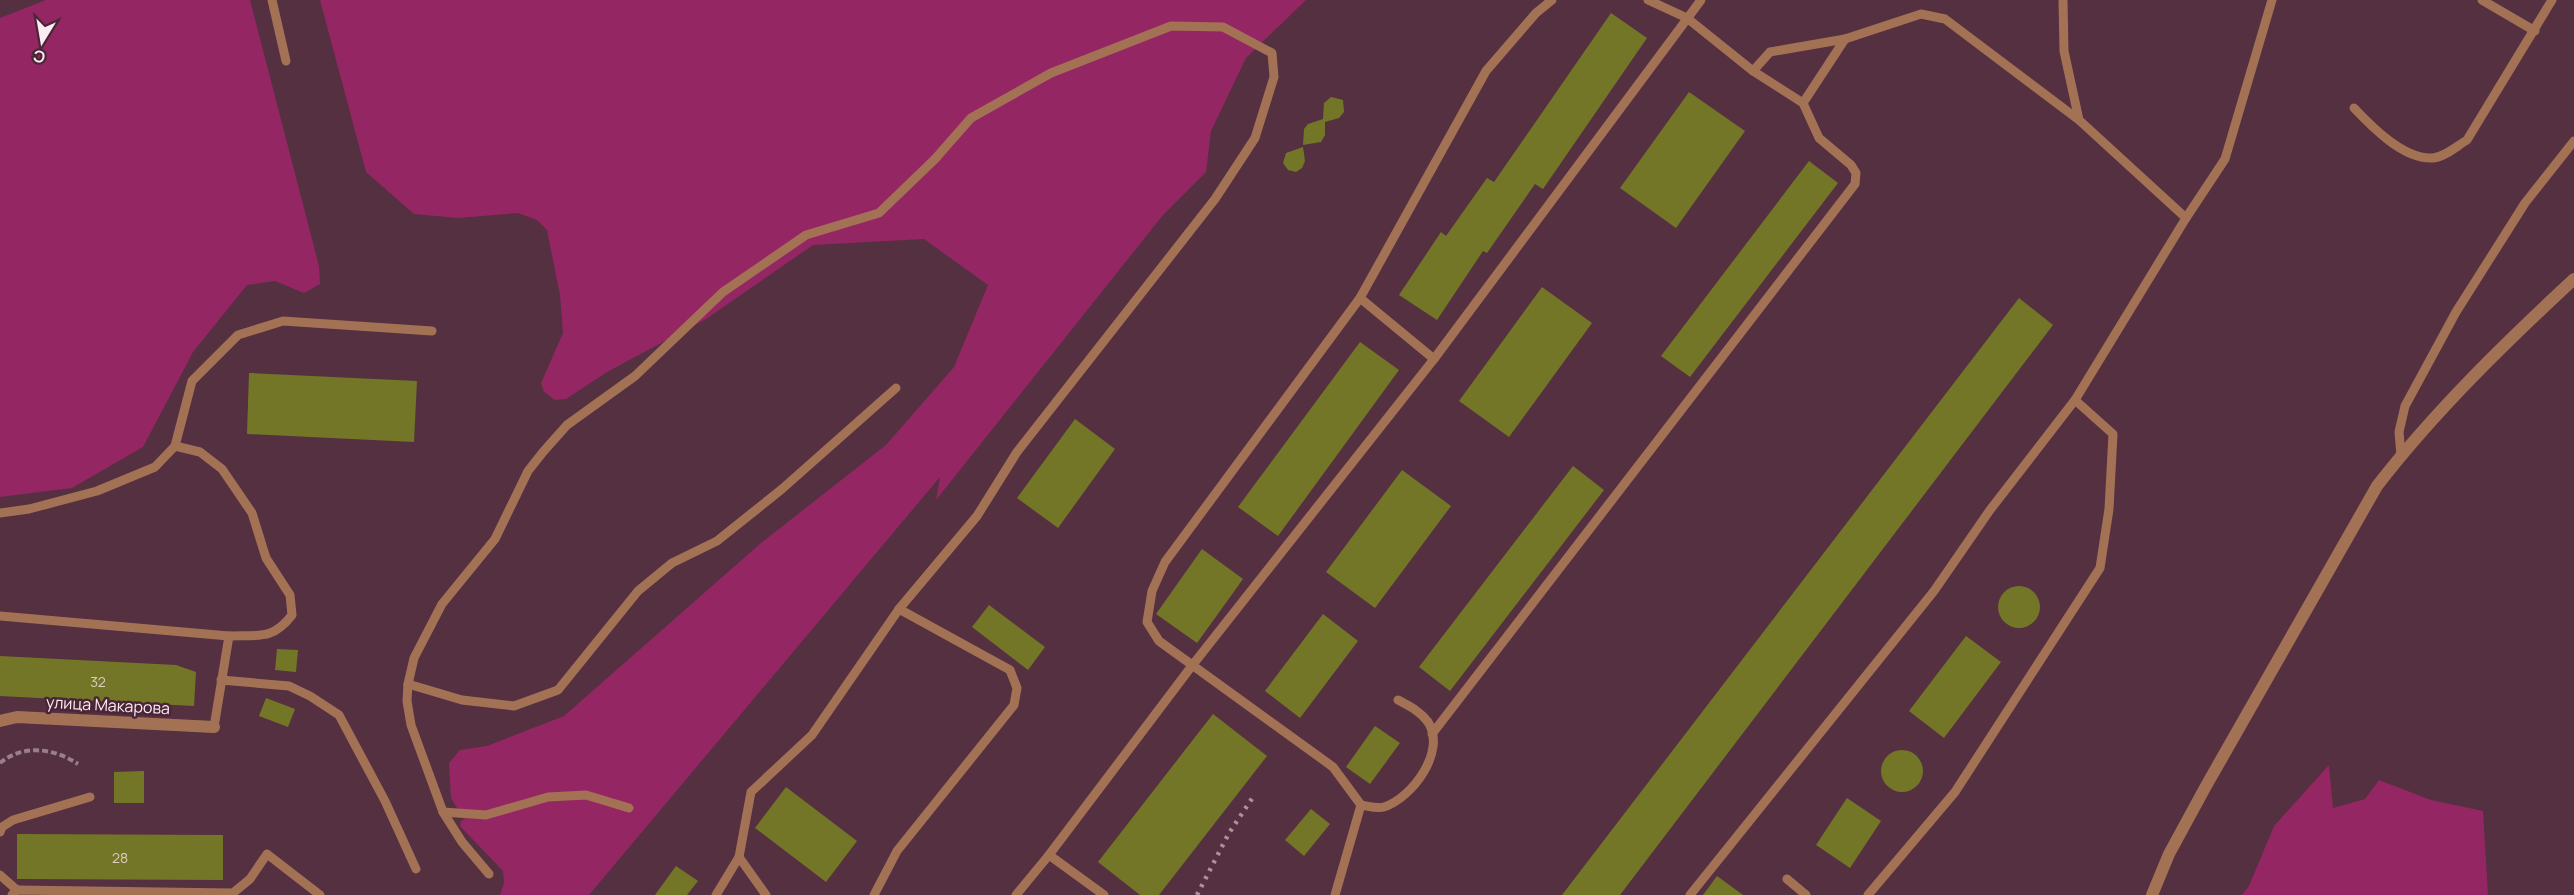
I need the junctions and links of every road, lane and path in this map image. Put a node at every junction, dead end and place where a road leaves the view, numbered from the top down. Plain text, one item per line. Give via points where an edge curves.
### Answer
1 (272, 0) edge
2 (1552, 0) edge
3 (1648, 0) edge
4 (1701, 0) edge
5 (2063, 0) edge
6 (2272, 0) edge
7 (2482, 0) edge
8 (2552, 0) edge
9 (1687, 18) junction
10 (2535, 31) junction
11 (1845, 39) junction
12 (286, 61) dead end
13 (1753, 70) junction
14 (1803, 103) junction
15 (2354, 108) dead end
16 (2079, 120) junction
17 (2574, 141) edge
18 (2186, 218) junction
19 (2574, 279) edge
20 (1360, 298) junction
21 (432, 331) dead end
22 (1434, 359) junction
23 (896, 388) dead end
24 (2075, 400) junction
25 (175, 446) junction
26 (2401, 455) junction
27 (0, 513) edge
28 (899, 609) junction
29 (0, 616) edge
30 (229, 636) junction
31 (1191, 667) junction
32 (221, 680) junction
33 (408, 684) junction
34 (1398, 700) dead end
35 (0, 721) edge
36 (214, 727) joint
37 (1432, 734) junction
38 (0, 763) edge
39 (78, 764) dead end
40 (90, 797) dead end
41 (1361, 805) junction
42 (629, 808) dead end
43 (443, 812) junction
44 (0, 832) edge
45 (1049, 855) junction
46 (738, 857) junction
47 (416, 869) dead end
48 (489, 874) dead end
49 (0, 875) edge
50 (1787, 879) dead end
51 (14, 893) edge
52 (320, 895) edge
53 (716, 895) edge
54 (766, 895) edge
55 (874, 895) edge
56 (1016, 895) edge
57 (1104, 895) edge
58 (1335, 895) edge
59 (1690, 895) edge
60 (1806, 895) edge
61 (1868, 895) edge
62 (2152, 895) edge

1 - 12 lane
2 - 20 lane via 1536,13 1486,72
3 - 9 lane
4 - 9 lane
5 - 16 lane via 2064,51
6 - 18 lane via 2225,159
7 - 10 lane
8 - 10 lane
9 - 13 lane
9 - 22 lane
10 - 15 lane via 2467,140 2435,158 2424,158 2399,147
11 - 13 lane via 1770,52
11 - 14 lane
11 - 16 lane via 1921,14 1945,19
13 - 14 lane
14 - 37 lane via 1819,138 1851,165 1856,173 1855,184
16 - 18 lane
17 - 26 lane via 2525,203 2456,312 2405,406 2399,432
18 - 24 lane
19 - 26 street
20 - 22 lane
20 - 31 lane via 1165,562 1156,581 1147,622 1159,641
21 - 25 lane via 283,321 238,335 192,381
22 - 31 lane
23 - 33 lane via 783,489 717,541 672,563 638,591 558,690 514,706 462,700
24 - 59 lane via 1990,510 1934,591
24 - 61 lane via 2113,434 2109,509 2100,568 1955,792
25 - 27 lane via 155,467 97,491
25 - 30 lane via 200,452 222,469 252,513 266,558 290,595 292,615 281,630 264,635
26 - 62 street via 2377,486 2206,786
28 - 33 lane via 977,516 1017,452 1215,199 1255,138 1274,77 1272,53 1223,27 1171,26 1051,73 971,118 879,213 806,236 723,292 635,376 567,425 528,471 495,538 442,604 414,658
28 - 46 lane via 812,735 751,792
28 - 55 lane via 1010,670 1017,688 1014,705 897,851
29 - 30 lane
30 - 32 lane
31 - 41 lane via 1333,767
31 - 45 lane
32 - 36 lane
32 - 47 lane via 289,686 339,716
33 - 43 lane via 411,725
34 - 37 lane via 1419,712
35 - 36 street, улица Макарова via 17,717
37 - 41 lane via 1433,755 1425,772 1399,801 1381,808
38 - 39 path via 18,752 32,750 55,752
40 - 44 lane via 13,820
41 - 58 lane
42 - 43 lane via 586,795 549,797 486,815
43 - 48 lane
45 - 56 lane
45 - 57 lane
46 - 53 lane
46 - 54 lane
49 - 51 lane
50 - 60 lane
51 - 52 lane via 233,893 250,879 267,854

